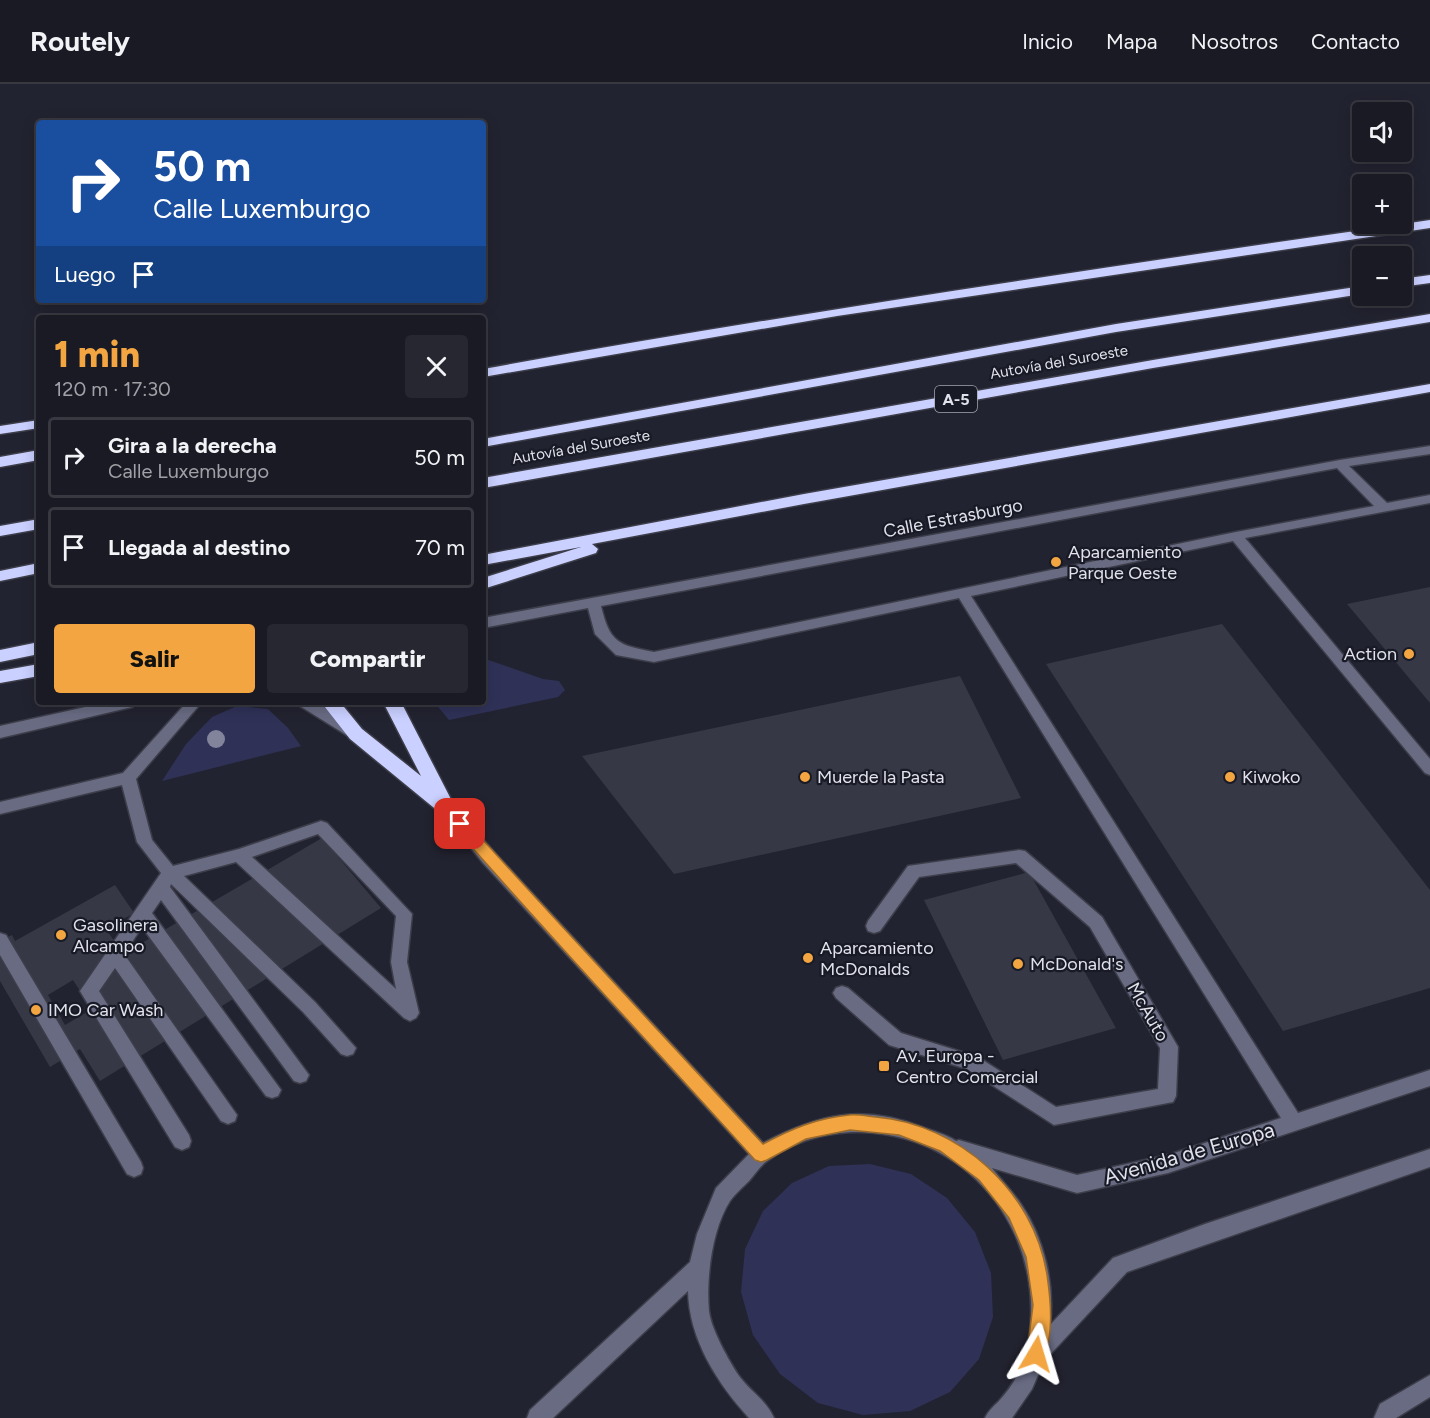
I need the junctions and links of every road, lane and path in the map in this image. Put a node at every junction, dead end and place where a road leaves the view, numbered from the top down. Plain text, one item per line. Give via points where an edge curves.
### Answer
1 (1430, 224) edge
2 (1430, 279) edge
3 (1412, 281) edge
4 (1352, 292) edge
5 (1430, 318) edge
6 (596, 352) junction
7 (486, 363) edge
8 (486, 371) edge
9 (1430, 388) edge
10 (36, 424) edge
11 (0, 430) edge
12 (486, 442) edge
13 (1430, 450) edge
14 (36, 455) edge
15 (0, 462) edge
16 (1340, 464) junction
17 (486, 482) edge
18 (1430, 499) edge
19 (1383, 507) junction
20 (36, 525) edge
21 (663, 525) junction
22 (0, 531) edge
23 (1236, 536) junction
24 (486, 559) edge
25 (36, 569) edge
26 (0, 576) edge
27 (486, 583) edge
28 (963, 593) junction
29 (594, 603) junction
30 (486, 622) edge
31 (36, 649) edge
32 (0, 656) edge
33 (36, 671) edge
34 (0, 677) edge
35 (119, 705) edge
36 (192, 705) edge
37 (309, 705) edge
38 (332, 705) edge
39 (394, 705) edge
40 (0, 732) edge
41 (356, 734) junction
42 (1430, 769) edge
43 (128, 778) junction
44 (446, 807) junction
45 (0, 812) edge
46 (238, 855) junction
47 (165, 879) junction
48 (142, 913) junction
49 (874, 926) dead end
50 (0, 940) edge
51 (114, 953) junction
52 (842, 993) dead end
53 (347, 1048) dead end
54 (300, 1075) dead end
55 (1430, 1078) edge
56 (272, 1090) dead end
57 (228, 1115) dead end
58 (1294, 1122) junction
59 (182, 1141) dead end
60 (946, 1145) junction
61 (761, 1154) junction
62 (1430, 1158) edge
63 (134, 1168) dead end
64 (698, 1268) junction
65 (1036, 1354) junction
66 (1430, 1385) edge
67 (1007, 1414) edge
68 (759, 1417) edge
69 (538, 1418) edge
70 (1385, 1418) edge

1 - 6 highway via 950,294
2 - 3 highway
4 - 12 highway, Autovía del Suroeste / A-5 via 1116,328
5 - 17 highway, Autovía del Suroeste / A-5
6 - 7 highway
6 - 8 highway
9 - 21 highway
10 - 11 highway
13 - 16 street, Calle Estrasburgo
14 - 15 highway
16 - 19 street
16 - 29 street, Calle Estrasburgo
18 - 19 street
19 - 23 street
20 - 22 highway
21 - 24 highway
21 - 27 highway
23 - 28 street
23 - 42 street
25 - 26 highway
28 - 29 street via 654,657 621,651 600,631
28 - 58 street
29 - 30 street, Calle Estrasburgo
31 - 32 highway
33 - 34 highway
35 - 40 street
36 - 43 street
37 - 41 street
38 - 41 highway
39 - 44 highway
41 - 44 highway
43 - 45 street
43 - 47 street via 145,842
44 - 61 street
46 - 46 street via 410,1013 399,963 404,914 321,827
46 - 47 street
47 - 48 street
47 - 53 street via 309,1007
47 - 54 street
48 - 51 street
48 - 56 street
49 - 52 street, McAuto via 914,871 1019,856 1096,922 1169,1047 1167,1096 1054,1116 972,1063 896,1038
50 - 63 street
51 - 57 street
51 - 59 street via 89,991
55 - 58 street, Avenida de Europa
58 - 60 street, Avenida de Europa via 1168,1164 1077,1184
60 - 61 street via 899,1127 850,1122 803,1132
60 - 65 street via 985,1174 1015,1212 1035,1256 1042,1305
61 - 64 street via 723,1195
62 - 65 street via 1120,1265
64 - 68 street via 699,1313 713,1349 732,1384
64 - 69 street
65 - 67 street
66 - 70 street via 1387,1412

